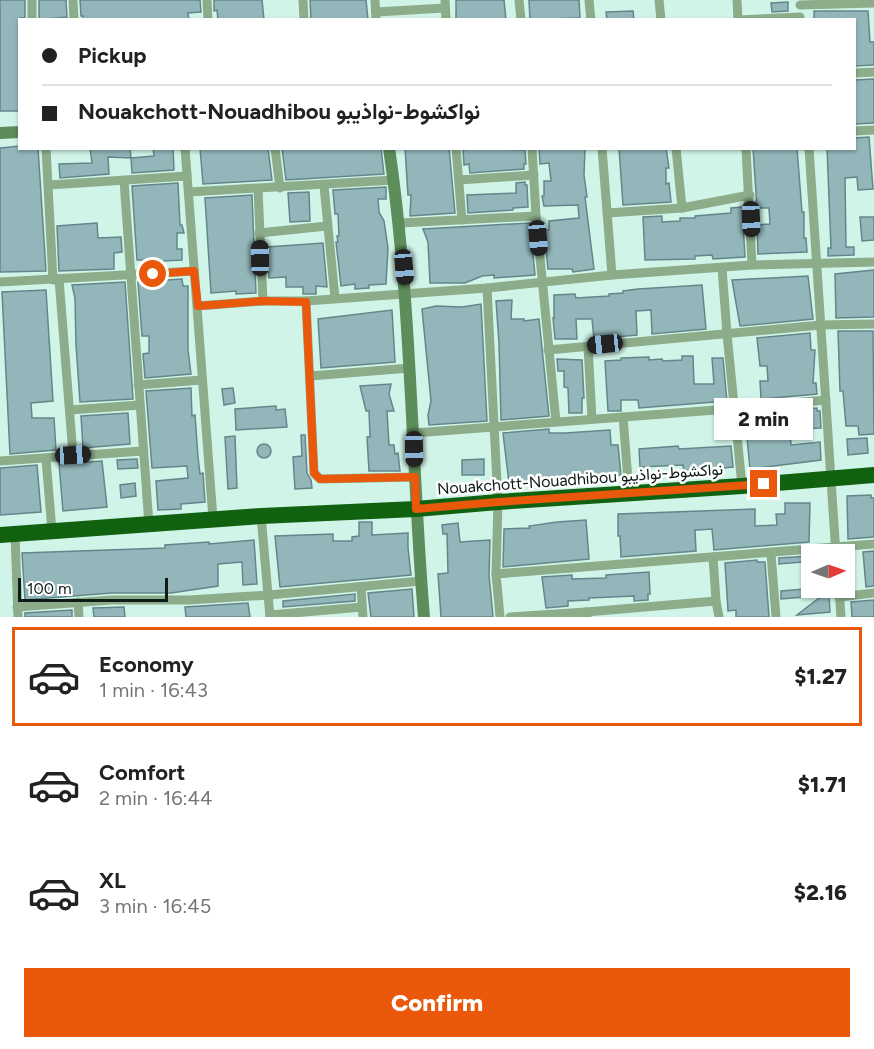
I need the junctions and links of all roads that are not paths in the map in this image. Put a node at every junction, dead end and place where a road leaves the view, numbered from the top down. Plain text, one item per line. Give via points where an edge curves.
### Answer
1 (32, 0) edge
2 (73, 0) edge
3 (207, 0) edge
4 (303, 0) edge
5 (375, 0) edge
6 (519, 0) edge
7 (590, 0) edge
8 (659, 0) edge
9 (737, 0) edge
10 (800, 2) edge
11 (868, 2) edge
12 (445, 4) edge
13 (376, 16) edge
14 (32, 18) edge
15 (74, 18) edge
16 (208, 18) edge
17 (304, 18) edge
18 (521, 18) edge
19 (591, 18) edge
20 (661, 18) edge
21 (739, 18) edge
22 (800, 18) edge
23 (874, 72) edge
24 (856, 73) edge
25 (874, 130) edge
26 (856, 131) edge
27 (18, 132) edge
28 (0, 133) edge
29 (46, 150) edge
30 (185, 150) edge
31 (275, 150) edge
32 (389, 150) edge
33 (456, 150) edge
34 (532, 150) edge
35 (602, 150) edge
36 (676, 150) edge
37 (746, 150) edge
38 (809, 150) edge
39 (534, 175) junction
40 (187, 176) junction
41 (394, 180) junction
42 (459, 180) junction
43 (124, 181) junction
44 (49, 185) junction
45 (324, 186) junction
46 (280, 188) junction
47 (258, 189) junction
48 (189, 192) junction
49 (750, 195) junction
50 (682, 208) junction
51 (607, 213) junction
52 (536, 216) junction
53 (462, 220) junction
54 (400, 223) junction
55 (327, 226) junction
56 (259, 232) junction
57 (874, 262) edge
58 (817, 263) junction
59 (753, 265) junction
60 (723, 268) junction
61 (194, 271) junction
62 (612, 275) junction
63 (132, 276) junction
64 (56, 279) junction
65 (542, 281) junction
66 (0, 282) edge
67 (487, 288) junction
68 (406, 293) junction
69 (335, 298) junction
70 (263, 301) junction
71 (306, 302) junction
72 (198, 306) junction
73 (874, 324) edge
74 (821, 325) junction
75 (727, 334) junction
76 (588, 346) junction
77 (548, 350) junction
78 (410, 368) junction
79 (310, 376) junction
80 (202, 380) junction
81 (138, 385) junction
82 (826, 400) junction
83 (140, 405) junction
84 (734, 408) junction
85 (70, 410) junction
86 (623, 417) junction
87 (592, 419) junction
88 (556, 422) junction
89 (495, 428) junction
90 (414, 433) junction
91 (143, 451) junction
92 (73, 455) junction
93 (46, 459) junction
94 (0, 461) edge
95 (874, 475) edge
96 (415, 477) junction
97 (831, 479) junction
98 (742, 486) junction
99 (629, 493) junction
100 (498, 502) junction
101 (416, 509) junction
102 (261, 516) junction
103 (213, 519) junction
104 (149, 525) junction
105 (52, 531) junction
106 (7, 535) edge
107 (836, 544) edge
108 (874, 544) edge
109 (855, 548) edge
110 (801, 553) edge
111 (771, 554) junction
112 (713, 557) junction
113 (496, 574) junction
114 (421, 581) junction
115 (361, 587) junction
116 (855, 593) edge
117 (874, 594) edge
118 (269, 596) junction
119 (839, 598) edge
120 (716, 600) junction
121 (78, 602) junction
122 (17, 612) edge
123 (362, 612) edge
124 (586, 614) edge
125 (270, 616) edge
126 (533, 616) edge
127 (79, 617) edge
128 (424, 617) edge
129 (500, 617) edge
130 (510, 617) edge
131 (719, 617) edge
132 (776, 617) edge
133 (841, 617) edge

1 - 14 street
2 - 15 street
3 - 16 street
4 - 17 street
5 - 13 street
6 - 18 street
7 - 19 street
8 - 20 street
9 - 21 street
10 - 11 street
10 - 22 street
12 - 13 street
23 - 24 street
25 - 26 street
27 - 28 street
29 - 44 street
30 - 40 street
31 - 46 street
32 - 41 street
33 - 42 street
34 - 39 street
35 - 51 street
36 - 50 street
37 - 49 street
38 - 58 street
39 - 42 street
39 - 52 street
40 - 43 street
40 - 48 street
41 - 45 street
41 - 54 street
42 - 53 street
43 - 44 street
43 - 63 street
44 - 64 street
45 - 46 street
45 - 55 street
46 - 47 street
47 - 48 street
47 - 56 street
48 - 61 street
49 - 50 street
49 - 59 street
50 - 51 street
51 - 62 street
52 - 53 street
52 - 65 street
53 - 54 street
54 - 68 street
55 - 56 street
55 - 69 street
56 - 70 street
57 - 58 street
58 - 59 street
58 - 74 street
59 - 60 street
60 - 62 street
60 - 75 street
61 - 63 street
61 - 72 street
62 - 65 street
63 - 64 street
63 - 81 street
64 - 66 street
64 - 85 street
65 - 67 street
65 - 77 street
67 - 68 street
67 - 89 street
68 - 69 street
68 - 78 street
69 - 71 street
70 - 71 street
70 - 72 street
71 - 79 street
72 - 80 street
73 - 74 street
74 - 75 street
74 - 82 street
75 - 76 street
75 - 84 street
76 - 77 street
76 - 87 street
77 - 88 street
78 - 79 street
78 - 90 street
79 - 96 street via 316,477
80 - 81 street
80 - 103 street
81 - 83 street
82 - 84 street
82 - 97 street
83 - 85 street
83 - 91 street
84 - 86 street
84 - 98 street
85 - 92 street
86 - 87 street
86 - 99 street
87 - 88 street
88 - 89 street
89 - 90 street
89 - 100 street
90 - 96 street
91 - 92 street
91 - 104 street
92 - 93 street
93 - 94 street
93 - 105 street
95 - 97 highway, Nouakchott-Nouadhibou نواكشوط-نواذيبو
96 - 101 street
97 - 98 highway, Nouakchott-Nouadhibou نواكشوط-نواذيبو
97 - 107 street
98 - 99 highway, Nouakchott-Nouadhibou نواكشوط-نواذيبو
99 - 100 highway, Nouakchott-Nouadhibou نواكشوط-نواذيبو
100 - 101 highway, Nouakchott-Nouadhibou نواكشوط-نواذيبو
100 - 113 street
101 - 102 highway, Nouakchott-Nouadhibou نواكشوط-نواذيبو
101 - 114 street
102 - 103 highway, Nouakchott-Nouadhibou نواكشوط-نواذيبو
102 - 118 street
103 - 104 highway, Nouakchott-Nouadhibou نواكشوط-نواذيبو
104 - 105 highway, Nouakchott-Nouadhibou نواكشوط-نواذيبو
105 - 106 highway, Nouakchott-Nouadhibou نواكشوط-نواذيبو
106 - 122 street
108 - 109 street
110 - 111 street
111 - 112 street
111 - 132 street
112 - 113 street
112 - 120 street
113 - 129 street
114 - 115 street
114 - 128 street
115 - 118 street
115 - 123 street
116 - 117 street
118 - 121 street
118 - 125 street
119 - 133 street
120 - 124 street
120 - 131 street
121 - 122 street
121 - 127 street
123 - 125 street
124 - 126 street
126 - 130 street

